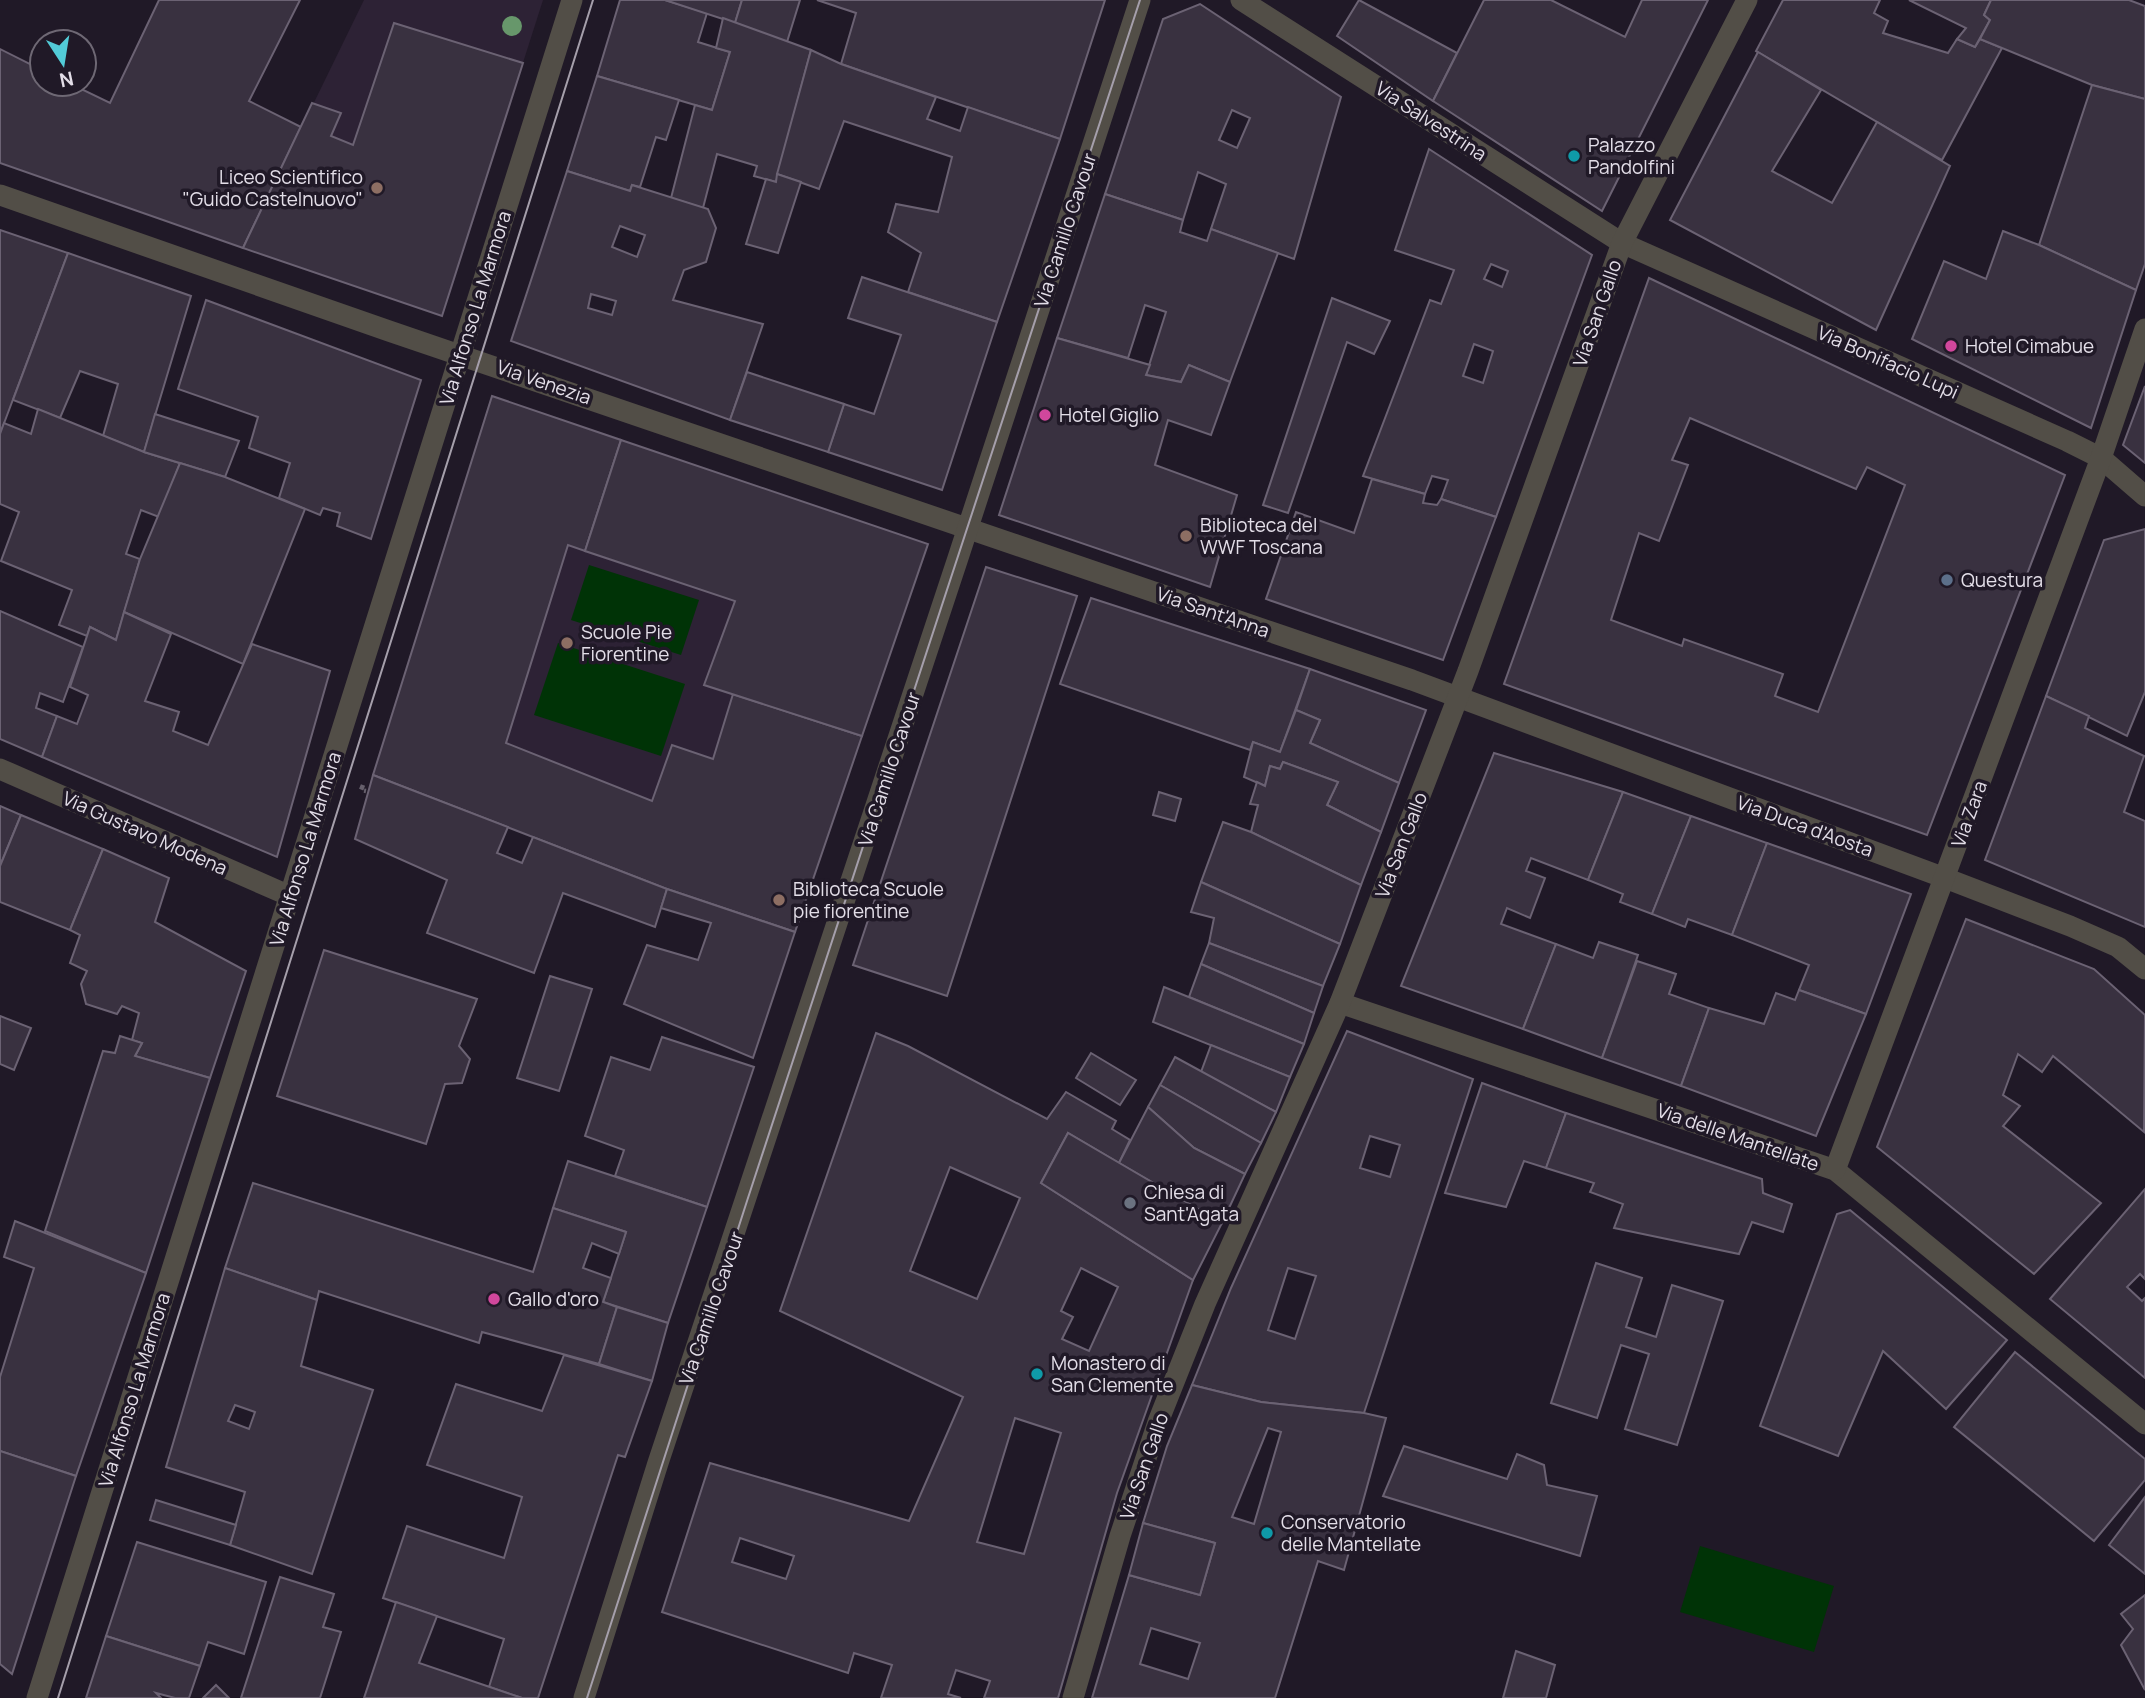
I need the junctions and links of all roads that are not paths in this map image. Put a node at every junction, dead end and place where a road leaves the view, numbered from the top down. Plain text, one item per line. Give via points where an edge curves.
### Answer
1 (572, 0) edge
2 (1140, 0) edge
3 (1241, 0) edge
4 (1746, 0) edge
5 (0, 195) edge
6 (1622, 243) junction
7 (2145, 329) edge
8 (460, 354) junction
9 (2101, 458) junction
10 (2145, 496) edge
11 (968, 528) junction
12 (1458, 697) junction
13 (0, 769) edge
14 (1945, 878) junction
15 (290, 896) junction
16 (2145, 969) edge
17 (1339, 1003) junction
18 (1835, 1170) junction
19 (2145, 1424) edge
20 (37, 1698) edge
21 (584, 1698) edge
22 (1073, 1698) edge

1 - 8 street, Via Alfonso La Marmora
2 - 11 street, Via Camillo Cavour
3 - 6 street, Via Salvestrina
4 - 6 street, Via San Gallo
5 - 8 street, Via Venezia
6 - 9 street, Via Bonifacio Lupi
6 - 12 street, Via San Gallo
7 - 9 street, Via Zara
8 - 11 street, Via Venezia
8 - 15 street, Via Alfonso La Marmora
9 - 10 street, Via Bonifacio Lupi
9 - 14 street, Via Zara
11 - 12 street, Via Sant'Anna
11 - 21 street, Via Camillo Cavour
12 - 14 street, Via Duca d'Aosta
12 - 17 street, Via San Gallo
13 - 15 street, Via Gustavo Modena
14 - 16 street, Via Duca d'Aosta via 2101,939
14 - 18 street, Via Zara
15 - 20 street, Via Alfonso La Marmora
17 - 18 street, Via delle Mantellate
17 - 22 street, Via San Gallo via 1205,1304 1158,1422
18 - 19 street, Via delle Mantellate

